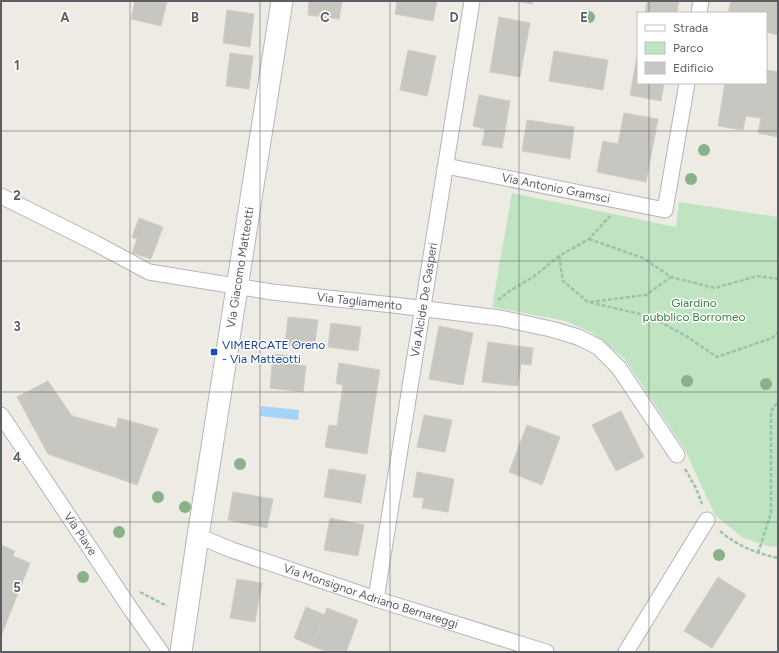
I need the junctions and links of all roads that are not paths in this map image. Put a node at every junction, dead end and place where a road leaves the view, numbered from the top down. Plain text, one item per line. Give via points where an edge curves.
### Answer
1 (282, 1) edge
2 (472, 1) edge
3 (701, 1) edge
4 (699, 12) edge
5 (687, 84) edge
6 (446, 166) junction
7 (1, 196) edge
8 (237, 286) junction
9 (423, 308) junction
10 (3, 426) edge
11 (677, 454) dead end
12 (707, 520) dead end
13 (198, 536) junction
14 (376, 599) junction
15 (161, 652) edge
16 (181, 652) edge
17 (546, 652) edge
18 (626, 652) edge

1 - 8 street, Via Giacomo Matteotti
2 - 6 street, Via Alcide De Gasperi
3 - 4 street
5 - 6 street, Via Antonio Gramsci via 666,210
6 - 9 street, Via Alcide De Gasperi
7 - 8 street, Via Tagliamento via 149,272
8 - 9 street, Via Tagliamento
8 - 13 street, Via Giacomo Matteotti
9 - 11 street, Via Tagliamento via 479,315 551,329 578,337 598,347 619,368
9 - 14 street, Via Alcide De Gasperi
10 - 15 street, Via Piave
12 - 18 street
13 - 14 street, Via Monsignor Adriano Bernareggi
13 - 16 street, Via Giacomo Matteotti
14 - 17 street, Via Monsignor Adriano Bernareggi

